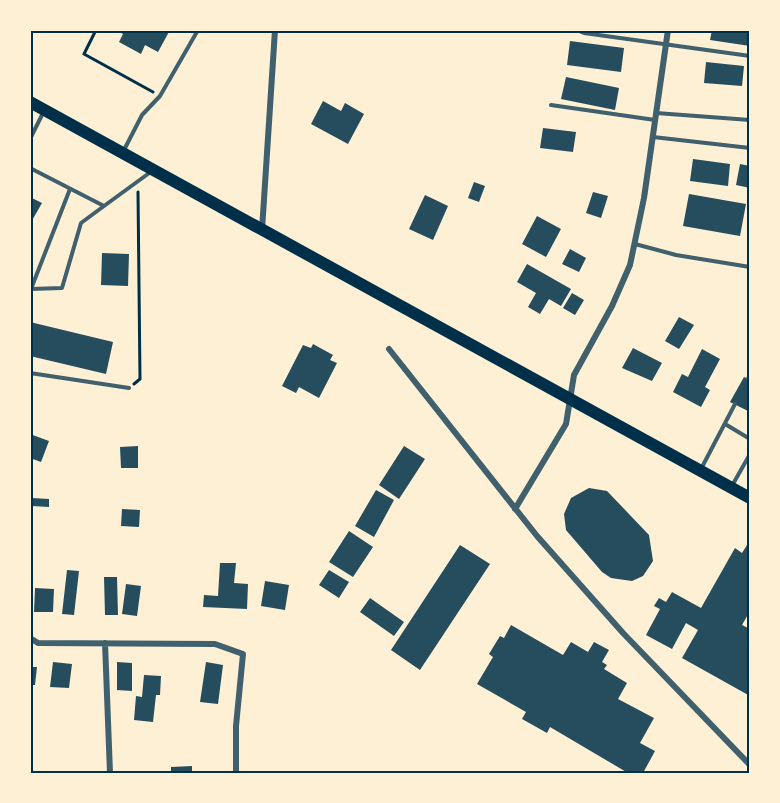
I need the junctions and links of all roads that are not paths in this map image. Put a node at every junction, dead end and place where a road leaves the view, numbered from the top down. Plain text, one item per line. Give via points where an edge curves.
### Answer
1 (198, 30) edge
2 (274, 30) edge
3 (577, 30) edge
4 (668, 30) edge
5 (666, 45) junction
6 (750, 56) edge
7 (30, 102) edge
8 (550, 105) dead end
9 (44, 110) junction
10 (656, 117) junction
11 (750, 120) edge
12 (653, 137) junction
13 (30, 139) edge
14 (750, 148) edge
15 (122, 153) junction
16 (30, 168) edge
17 (153, 170) junction
18 (70, 189) junction
19 (104, 206) junction
20 (261, 230) junction
21 (634, 244) junction
22 (750, 267) edge
23 (30, 289) edge
24 (389, 350) dead end
25 (30, 373) edge
26 (129, 388) road end
27 (569, 397) junction
28 (735, 404) dead end
29 (724, 424) junction
30 (750, 432) edge
31 (749, 438) edge
32 (750, 454) edge
33 (700, 470) junction
34 (731, 487) junction
35 (750, 498) edge
36 (515, 509) junction
37 (30, 638) edge
38 (105, 643) junction
39 (750, 764) edge
40 (110, 773) edge
41 (236, 773) edge

1 - 15 lane
2 - 20 street
3 - 5 lane
4 - 5 street
5 - 6 lane
5 - 10 street
7 - 9 main road
8 - 10 lane
9 - 13 lane
9 - 15 main road
10 - 11 lane
10 - 12 street
12 - 14 lane
12 - 21 street
15 - 17 main road
16 - 18 lane
17 - 19 lane
17 - 20 main road
18 - 19 lane
18 - 23 lane
19 - 23 lane via 81,223 62,288
20 - 27 main road
21 - 22 lane
21 - 27 street via 630,265 574,375
24 - 36 street
25 - 26 lane
27 - 33 main road
27 - 36 street via 566,424
28 - 29 lane
29 - 31 lane
29 - 33 lane
30 - 31 lane
32 - 34 lane
33 - 34 main road
34 - 35 main road
36 - 39 street via 623,633
37 - 38 street via 38,643
38 - 40 street
38 - 41 street via 215,644 243,654

